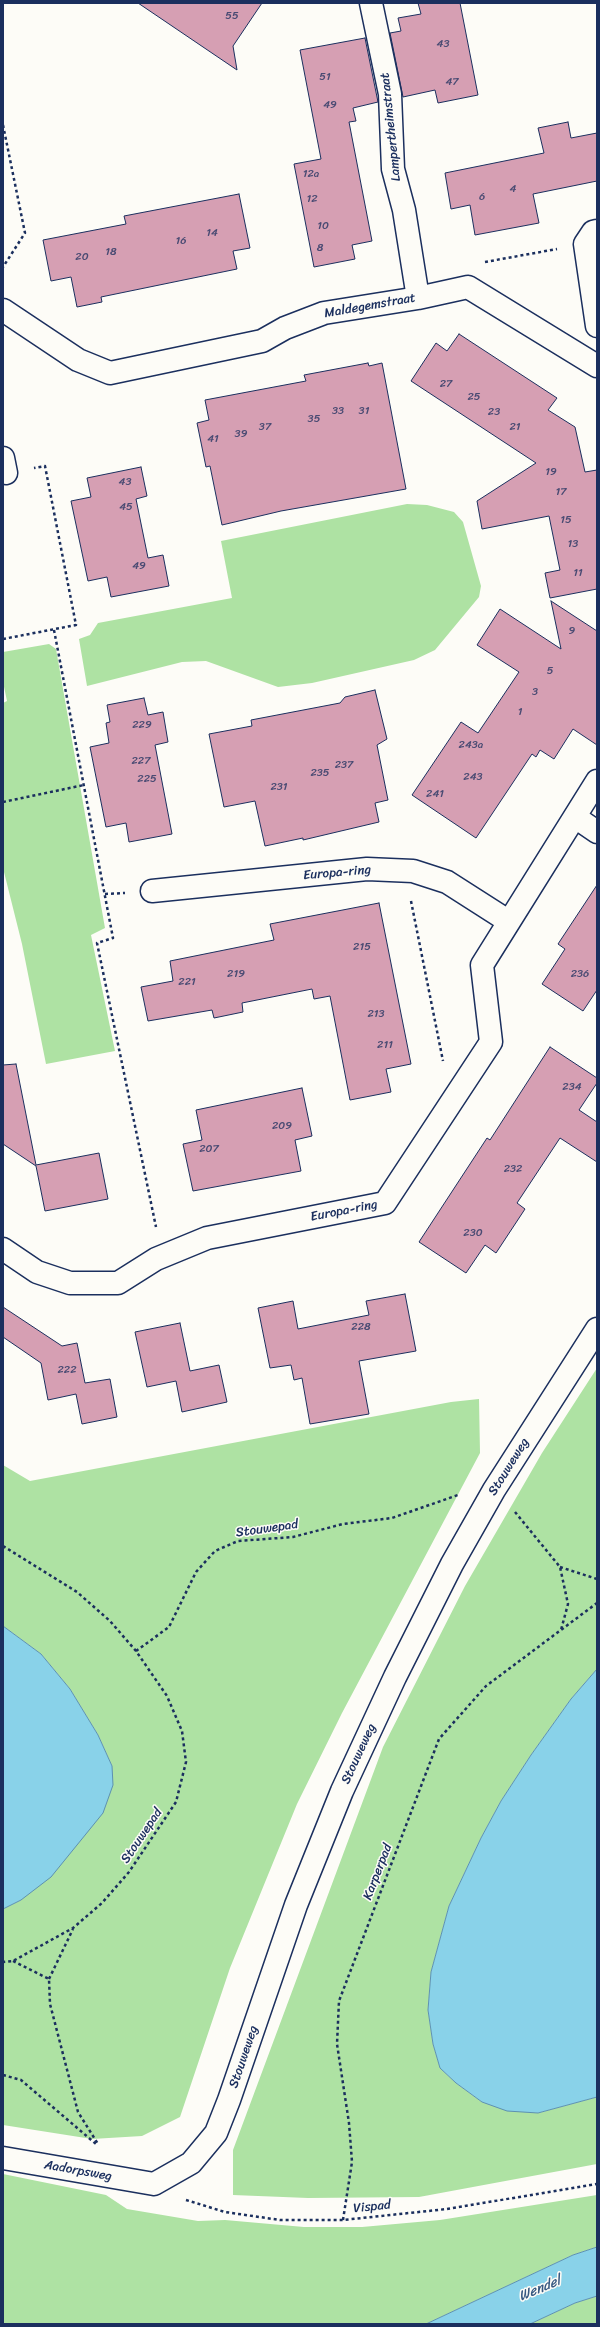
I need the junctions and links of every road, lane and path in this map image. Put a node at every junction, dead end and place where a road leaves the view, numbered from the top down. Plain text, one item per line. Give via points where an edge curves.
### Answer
1 (371, 3) edge
2 (3, 125) edge
3 (591, 238) edge
4 (3, 267) edge
5 (468, 287) junction
6 (418, 298) junction
7 (3, 310) edge
8 (597, 326) edge
9 (597, 337) edge
10 (594, 364) edge
11 (4, 465) edge
12 (54, 630) junction
13 (3, 639) edge
14 (597, 781) edge
15 (84, 785) junction
16 (3, 802) edge
17 (575, 817) junction
18 (597, 832) edge
19 (404, 871) junction
20 (152, 891) dead end
21 (508, 922) junction
22 (454, 1097) junction
23 (3, 1249) edge
24 (162, 1257) junction
25 (597, 1329) edge
26 (494, 1490) junction
27 (3, 1546) edge
28 (560, 1567) junction
29 (597, 1579) edge
30 (597, 1603) edge
31 (561, 1630) junction
32 (136, 1651) junction
33 (73, 1928) junction
34 (13, 1961) junction
35 (3, 1962) edge
36 (49, 1980) junction
37 (3, 2075) edge
38 (3, 2158) edge
39 (154, 2184) junction
40 (597, 2184) edge
41 (343, 2220) junction

1 - 6 street, Lampertheimstraat via 390,94 393,169 404,210
2 - 4 path via 25,233
3 - 5 path via 484,262
3 - 8 street
5 - 6 street, Maldegemstraat
5 - 10 street
6 - 7 street, Maldegemstraat via 324,313 285,328 262,341 110,373 78,360
9 - 10 street
11 - 12 path via 45,466 76,625
12 - 13 path
12 - 15 path
14 - 17 street
15 - 16 path
15 - 24 path via 113,938 97,943
17 - 18 street
17 - 21 street, Europa-ring
19 - 20 street, Europa-ring via 367,869
19 - 21 street, Europa-ring via 447,882
19 - 22 path via 445,1070
21 - 22 street, Europa-ring via 482,965 491,1042
22 - 24 street, Europa-ring via 385,1203 207,1238
23 - 24 street, Europa-ring via 37,1272 70,1283 118,1283
25 - 26 street, Stouweweg
26 - 28 path via 509,1504
26 - 32 path, Stouwepad via 468,1491 392,1518 343,1524 293,1537 232,1543 215,1551 196,1572 169,1627
26 - 39 street, Stouweweg via 452,1564 395,1677 342,1791 296,1905 230,2100 216,2133 191,2163
27 - 32 path, Stouwepad via 77,1592 110,1620
28 - 29 path
28 - 31 path via 568,1604
30 - 31 path, Karperpad
31 - 41 path, Karperpad via 486,1686 439,1739 339,2002 337,2044 352,2162
32 - 33 path, Stouwepad via 167,1696 182,1731 186,1762 176,1802 153,1838 102,1903
33 - 34 path, Stouwepad
33 - 36 path, Stouwepad
34 - 35 path, Stouwepad
34 - 36 path
36 - 37 path, Stouwepad via 50,2004 78,2112 100,2148 21,2080
38 - 39 street, Aadorpsweg
39 - 41 path, Vispad via 171,2195 225,2212 280,2220
40 - 41 path, Vispad via 447,2209

